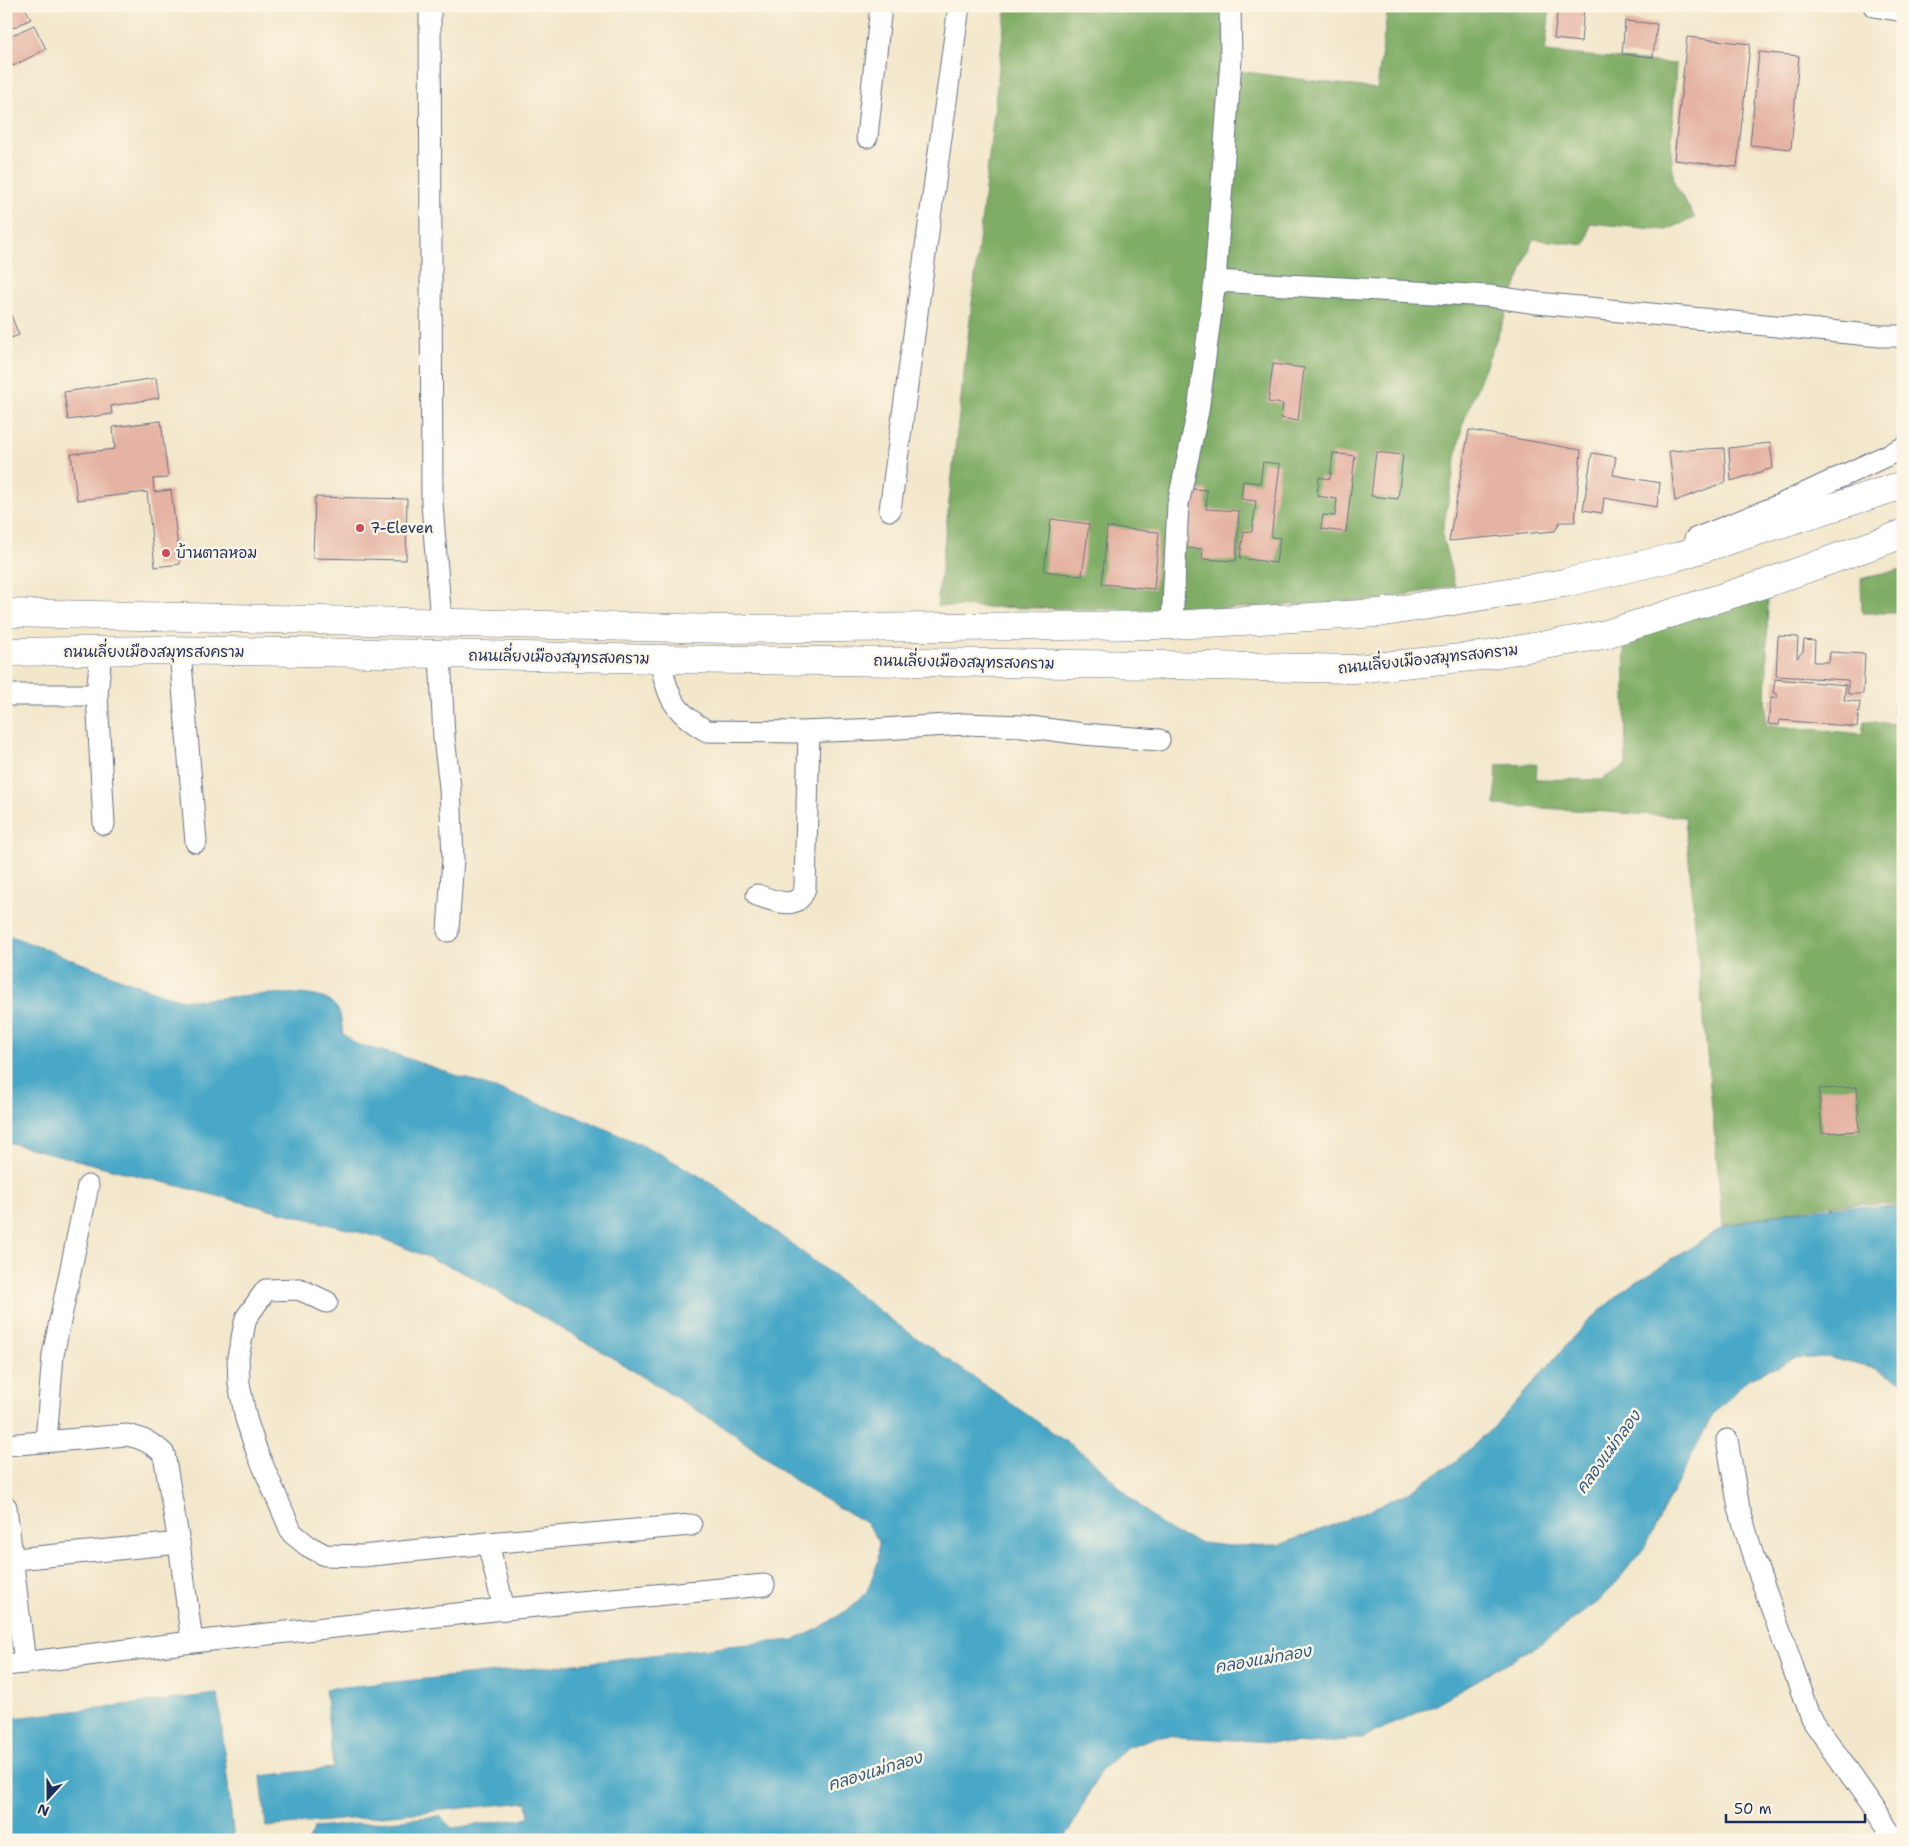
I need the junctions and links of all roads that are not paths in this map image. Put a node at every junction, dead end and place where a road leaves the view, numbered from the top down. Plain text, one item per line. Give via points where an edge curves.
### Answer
1 (430, 6) edge
2 (882, 6) edge
3 (959, 6) edge
4 (1230, 6) edge
5 (1874, 6) edge
6 (1903, 10) edge
7 (867, 136) dead end
8 (1215, 281) junction
9 (1903, 336) edge
10 (1903, 448) edge
11 (1903, 485) edge
12 (890, 510) dead end
13 (1903, 534) edge
14 (1564, 583) junction
15 (6, 613) edge
16 (99, 615) junction
17 (152, 616) junction
18 (442, 623) junction
19 (1172, 625) junction
20 (168, 651) junction
21 (6, 652) edge
22 (101, 652) junction
23 (440, 654) junction
24 (660, 659) junction
25 (6, 695) edge
26 (97, 695) junction
27 (809, 732) junction
28 (1160, 740) dead end
29 (104, 824) dead end
30 (196, 842) dead end
31 (756, 895) dead end
32 (448, 931) dead end
33 (88, 1186) dead end
34 (327, 1302) dead end
35 (1727, 1440) dead end
36 (46, 1441) junction
37 (6, 1445) edge
38 (6, 1507) edge
39 (692, 1526) dead end
40 (179, 1543) junction
41 (488, 1543) junction
42 (10, 1559) edge
43 (764, 1585) dead end
44 (504, 1609) junction
45 (13, 1623) edge
46 (192, 1642) junction
47 (16, 1664) edge
48 (1896, 1840) edge

1 - 18 street via 432,502
2 - 7 street
3 - 12 street
4 - 8 street via 1231,60
5 - 6 street
8 - 9 street via 1489,296
8 - 19 street via 1198,411 1178,504
10 - 14 street via 1780,505 1676,546
11 - 14 main road, ถนนเลี่ยงเมืองสมุทรสงคราม via 1676,557
13 - 24 main road, ถนนเลี่ยงเมืองสมุทรสงคราม via 1767,583 1603,635 1471,657 1354,669
14 - 19 main road, ถนนเลี่ยงเมืองสมุทรสงคราม via 1379,613
15 - 16 main road, ถนนเลี่ยงเมืองสมุทรสงคราม
16 - 17 main road, ถนนเลี่ยงเมืองสมุทรสงคราม
16 - 22 main road via 112,620 117,626 118,636 115,643
17 - 18 main road, ถนนเลี่ยงเมืองสมุทรสงคราม
17 - 20 main road via 142,629 142,637 145,643
18 - 19 main road, ถนนเลี่ยงเมืองสมุทรสงคราม via 724,629
20 - 22 main road, ถนนเลี่ยงเมืองสมุทรสงคราม
20 - 23 main road, ถนนเลี่ยงเมืองสมุทรสงคราม
20 - 30 street
21 - 22 main road, ถนนเลี่ยงเมืองสมุทรสงคราม
22 - 26 street
23 - 24 main road, ถนนเลี่ยงเมืองสมุทรสงคราม
23 - 32 street via 450,787 452,858
24 - 27 street via 671,698 685,716 707,730
25 - 26 street
26 - 29 street
27 - 28 street via 964,724 1024,726
27 - 31 street via 805,888 802,896 790,903
33 - 36 street via 52,1355
34 - 41 street via 298,1289 266,1290 246,1318 238,1357 239,1384 256,1452 292,1533 325,1555 362,1556
35 - 48 street via 1738,1508 1811,1718
36 - 37 street
36 - 40 street via 127,1435 157,1447 164,1454
38 - 42 street
39 - 41 street
40 - 42 street
40 - 46 street
41 - 44 street
42 - 45 street
43 - 44 street
44 - 46 street
45 - 47 street
46 - 47 street

